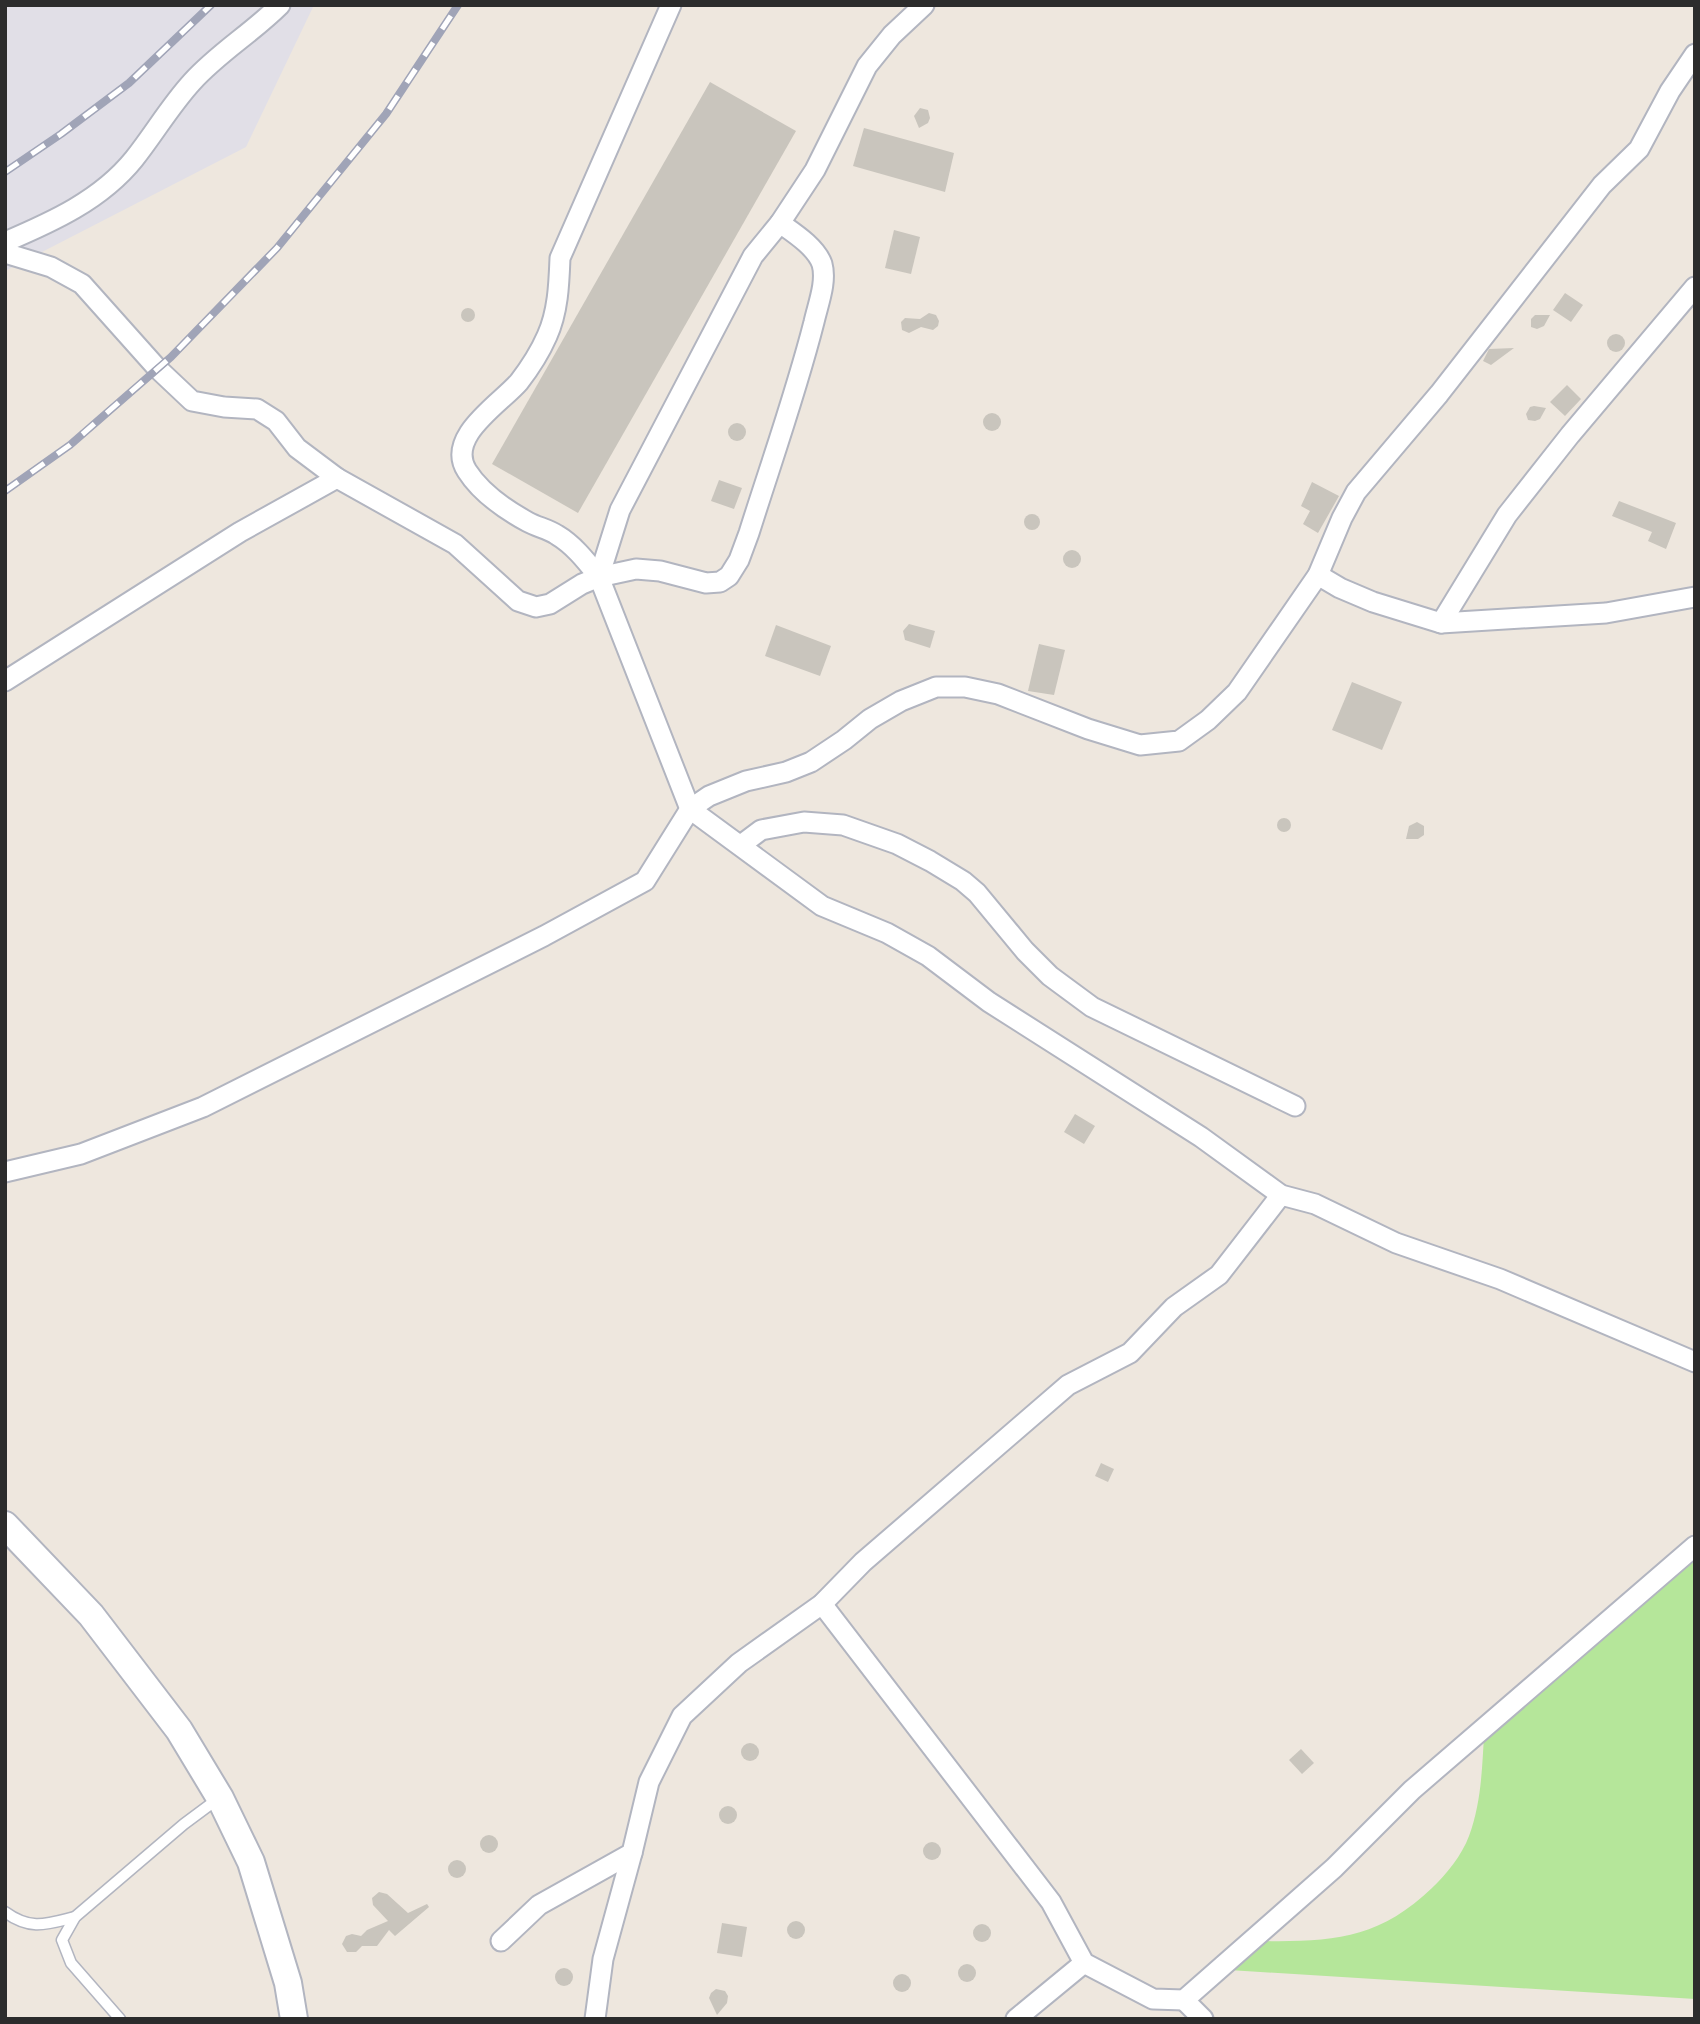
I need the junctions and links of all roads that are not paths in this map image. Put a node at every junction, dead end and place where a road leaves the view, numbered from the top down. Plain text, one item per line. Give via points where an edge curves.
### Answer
1 (280, 5) edge
2 (671, 5) edge
3 (924, 5) edge
4 (1695, 54) edge
5 (780, 223) junction
6 (5, 242) edge
7 (5, 253) edge
8 (1695, 287) edge
9 (337, 478) junction
10 (1318, 575) junction
11 (599, 577) junction
12 (1695, 597) edge
13 (1441, 623) junction
14 (5, 681) edge
15 (690, 809) junction
16 (741, 845) junction
17 (1295, 1106) dead end
18 (5, 1172) edge
19 (1281, 1195) junction
20 (1695, 1362) edge
21 (5, 1525) edge
22 (1695, 1546) edge
23 (822, 1604) junction
24 (220, 1798) junction
25 (632, 1853) junction
26 (5, 1912) edge
27 (75, 1917) junction
28 (501, 1941) dead end
29 (1084, 1963) junction
30 (1184, 2000) junction
31 (120, 2019) edge
32 (293, 2019) edge
33 (595, 2019) edge
34 (1016, 2019) edge
35 (1203, 2019) edge

1 - 6 street via 191,82 132,161 96,195
2 - 11 street via 560,258 558,298 547,336 519,382 471,429 462,446 465,469 481,488 506,509 558,535
3 - 5 street via 867,66 815,170
4 - 10 street via 1639,149 1602,185 1356,492
5 - 11 street via 752,256 650,449 620,510
5 - 11 street via 813,250 824,274 807,350 739,560 720,582 636,569
7 - 9 street via 51,267 82,284 192,401 257,409
8 - 13 street via 1507,515
9 - 11 street via 455,544 518,601 536,607 550,604
9 - 14 street via 240,532
10 - 13 street via 1373,602
10 - 15 street via 1237,692 1179,741 1140,745 998,694 936,687 870,719 811,762 747,781
11 - 15 street
12 - 13 street via 1606,613
15 - 16 street
15 - 18 street via 645,881 544,936 202,1107 82,1154
16 - 17 street via 761,830 804,821 843,825 897,844 963,881 1050,976 1092,1007
16 - 19 street via 822,906 928,956 989,1002
19 - 20 street via 1315,1204 1396,1243 1500,1279
19 - 23 street via 1220,1275 1174,1307 1130,1353 1068,1385 863,1562
21 - 24 main road via 91,1615 179,1730
22 - 30 street via 1412,1790 1334,1868
23 - 25 street via 739,1663 682,1716 649,1782
23 - 29 street via 1051,1902
24 - 27 lane
24 - 32 main road via 251,1862 288,1983
25 - 28 street via 539,1905
25 - 33 street via 603,1959
26 - 27 lane via 18,1922 40,1926
27 - 31 lane via 62,1940 71,1963
29 - 30 street via 1153,1999
29 - 34 street
30 - 35 street

